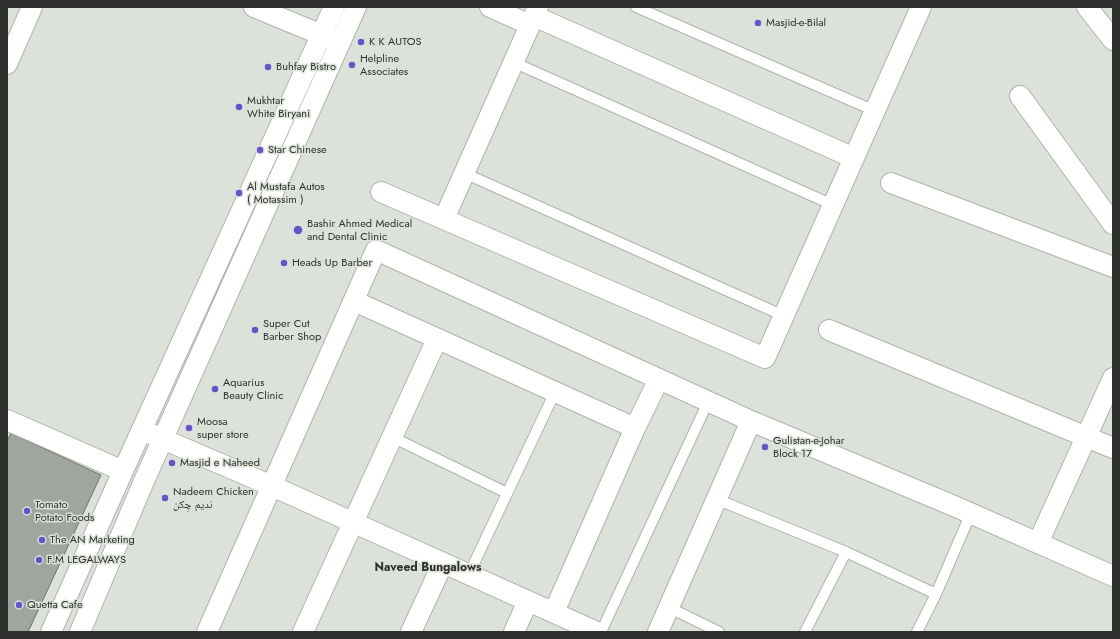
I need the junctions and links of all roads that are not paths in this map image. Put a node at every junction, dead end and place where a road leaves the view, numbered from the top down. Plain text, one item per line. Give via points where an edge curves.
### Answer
1 (32, 7) edge
2 (254, 7) edge
3 (334, 7) edge
4 (356, 7) edge
5 (490, 7) edge
6 (636, 7) edge
7 (921, 7) edge
8 (1087, 7) edge
9 (534, 16) edge
10 (321, 35) junction
11 (1113, 40) edge
12 (341, 43) junction
13 (513, 62) junction
14 (7, 64) edge
15 (1020, 96) dead end
16 (875, 111) junction
17 (854, 158) junction
18 (464, 173) junction
19 (891, 183) dead end
20 (381, 192) dead end
21 (833, 205) junction
22 (444, 219) junction
23 (1113, 224) edge
24 (1113, 267) edge
25 (354, 301) junction
26 (784, 316) junction
27 (829, 330) dead end
28 (437, 338) junction
29 (1113, 378) edge
30 (659, 379) junction
31 (555, 392) junction
32 (708, 402) junction
33 (7, 420) edge
34 (751, 421) junction
35 (635, 428) junction
36 (142, 430) junction
37 (392, 437) junction
38 (1086, 437) junction
39 (162, 440) junction
40 (1113, 448) edge
41 (123, 471) junction
42 (272, 486) junction
43 (507, 493) junction
44 (716, 499) junction
45 (971, 513) junction
46 (353, 522) junction
47 (1038, 543) junction
48 (846, 552) junction
49 (443, 562) junction
50 (469, 574) junction
51 (1113, 576) edge
52 (936, 594) junction
53 (528, 601) junction
54 (668, 607) junction
55 (554, 612) junction
56 (593, 631) edge
57 (51, 632) edge
58 (80, 632) edge
59 (207, 632) edge
60 (303, 632) edge
61 (411, 632) edge
62 (514, 632) edge
63 (658, 632) edge
64 (720, 632) edge
65 (805, 632) edge
66 (917, 632) edge

1 - 14 street
2 - 10 street
3 - 10 street
4 - 12 street
5 - 9 street
6 - 16 lane
7 - 16 street
8 - 11 street
9 - 13 street
9 - 17 street
10 - 12 street
10 - 36 street
12 - 39 street
13 - 18 street
13 - 21 lane
15 - 23 street
16 - 17 street
17 - 21 street
18 - 22 street
18 - 26 lane
19 - 24 street
20 - 22 street
21 - 26 street
22 - 26 street via 765,358
25 - 28 street
25 - 30 street via 376,250
25 - 42 street
27 - 38 street
28 - 31 street
28 - 37 street
29 - 38 street
30 - 32 street
30 - 35 street
31 - 35 street
31 - 43 lane
32 - 34 street
32 - 56 lane
33 - 41 street
34 - 44 street
34 - 45 street
35 - 55 street
36 - 39 street
36 - 41 street
37 - 43 lane
37 - 46 street
38 - 40 street
38 - 47 street
39 - 42 street
39 - 58 street
41 - 57 street
42 - 46 street
42 - 59 street
43 - 50 lane
44 - 48 lane
44 - 54 street
45 - 47 street
45 - 52 lane
46 - 49 street
46 - 60 street
47 - 51 street
48 - 52 lane
48 - 65 lane
49 - 50 street
49 - 61 street
50 - 53 street
52 - 66 lane
53 - 55 street
53 - 62 street
54 - 63 street
54 - 64 lane
55 - 56 street

